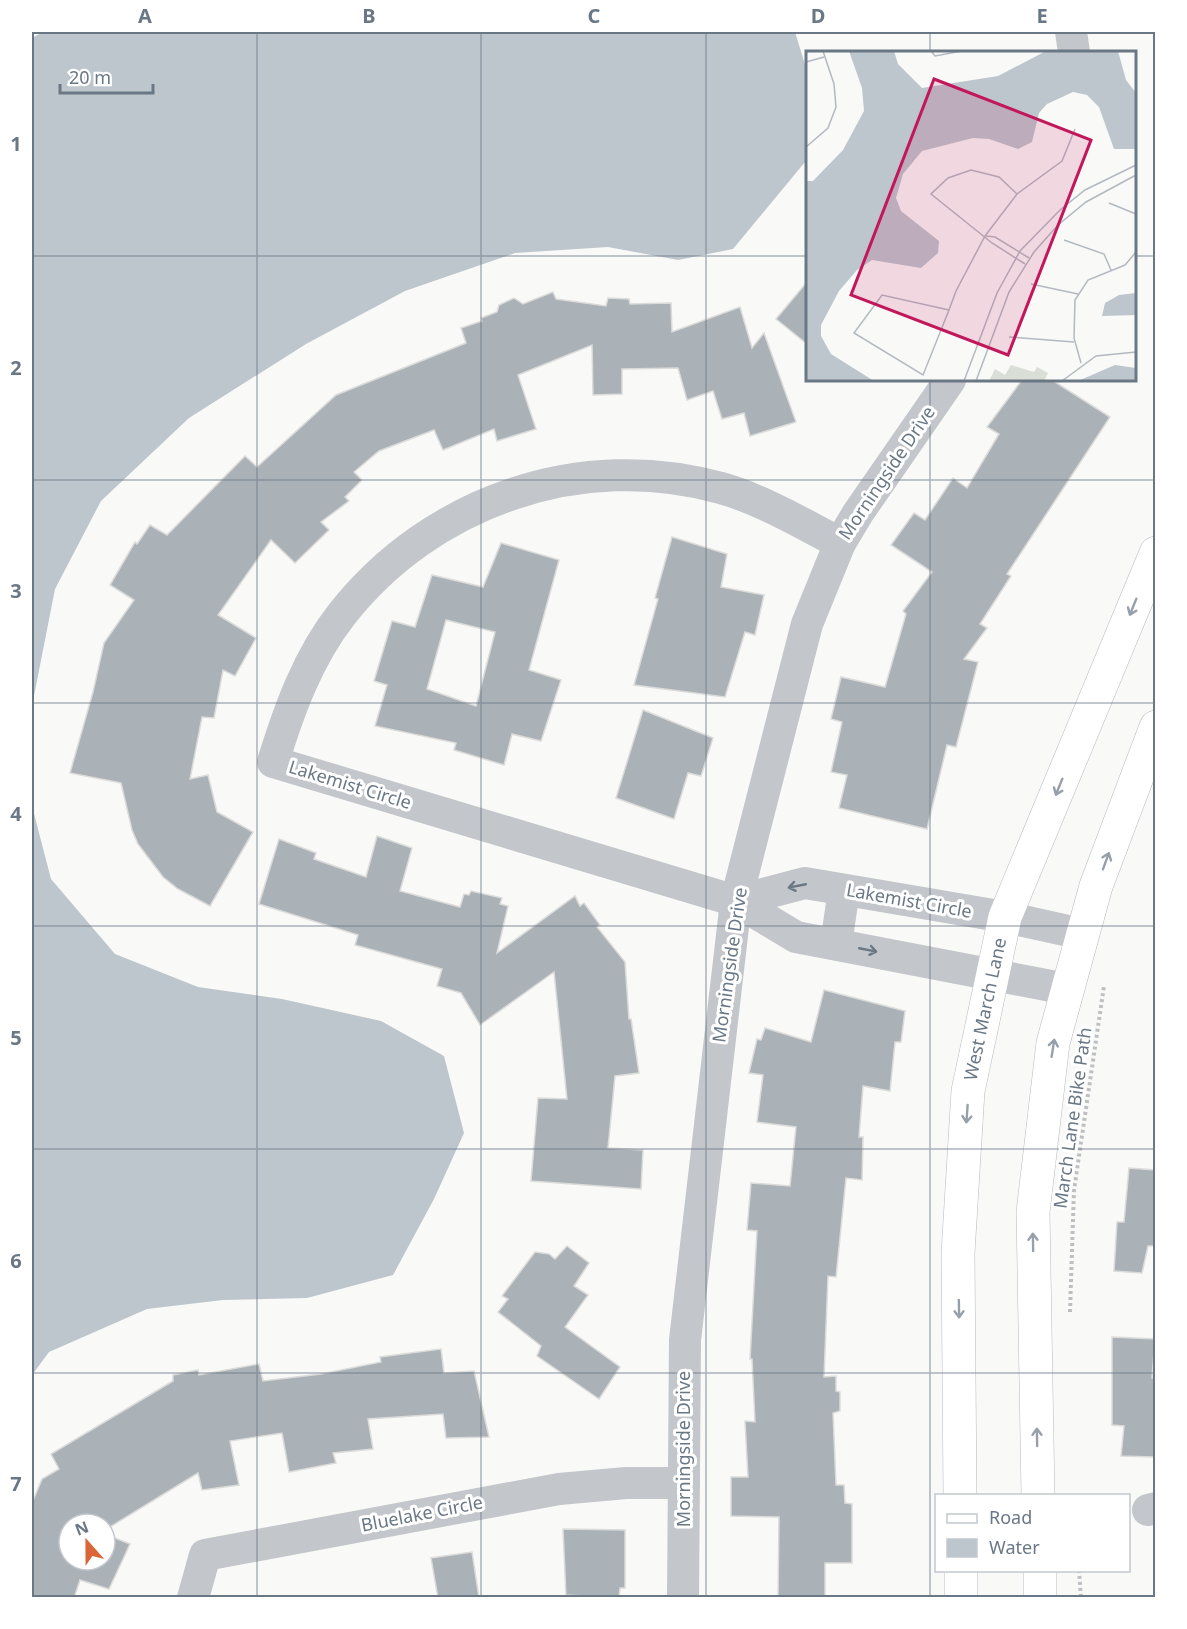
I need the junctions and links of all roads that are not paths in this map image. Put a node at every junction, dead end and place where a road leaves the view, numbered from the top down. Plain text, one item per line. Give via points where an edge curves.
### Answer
1 (1071, 32) edge
2 (1074, 51) edge
3 (949, 381) edge
4 (840, 543) junction
5 (1155, 552) edge
6 (1155, 727) edge
7 (844, 890) junction
8 (736, 901) junction
9 (1005, 917) junction
10 (1082, 934) junction
11 (836, 944) junction
12 (993, 974) junction
13 (1067, 989) junction
14 (684, 1484) junction
15 (960, 1494) edge
16 (1038, 1494) edge
17 (961, 1572) edge
18 (1040, 1572) edge
19 (193, 1598) edge
20 (683, 1598) edge
21 (962, 1598) edge
22 (1040, 1598) edge

1 - 2 street
3 - 4 street, Morningside Drive
4 - 8 street, Morningside Drive via 807,624
4 - 8 street, Lakemist Circle via 763,503 676,478 626,474 574,478 524,489 473,508 425,536 382,570 341,615 311,663 289,711 273,762
5 -> 9 main road, West March Lane
10 -> 6 main road
7 -> 8 street, Lakemist Circle via 804,883
7 - 9 street, Lakemist Circle
7 - 11 street
8 - 11 street, Lakemist Circle via 796,937
8 - 14 street, Morningside Drive via 685,1340
9 - 10 street, Lakemist Circle
9 - 12 main road, West March Lane
10 - 13 main road
11 -> 12 street, Lakemist Circle
12 - 13 street, Lakemist Circle
12 -> 15 main road, West March Lane via 968,1091 958,1253
16 -> 13 main road via 1033,1212 1053,1043
14 - 19 street, Bluelake Circle via 626,1483 559,1489 205,1555
14 - 20 street, Morningside Drive
17 - 21 main road
18 - 22 main road

